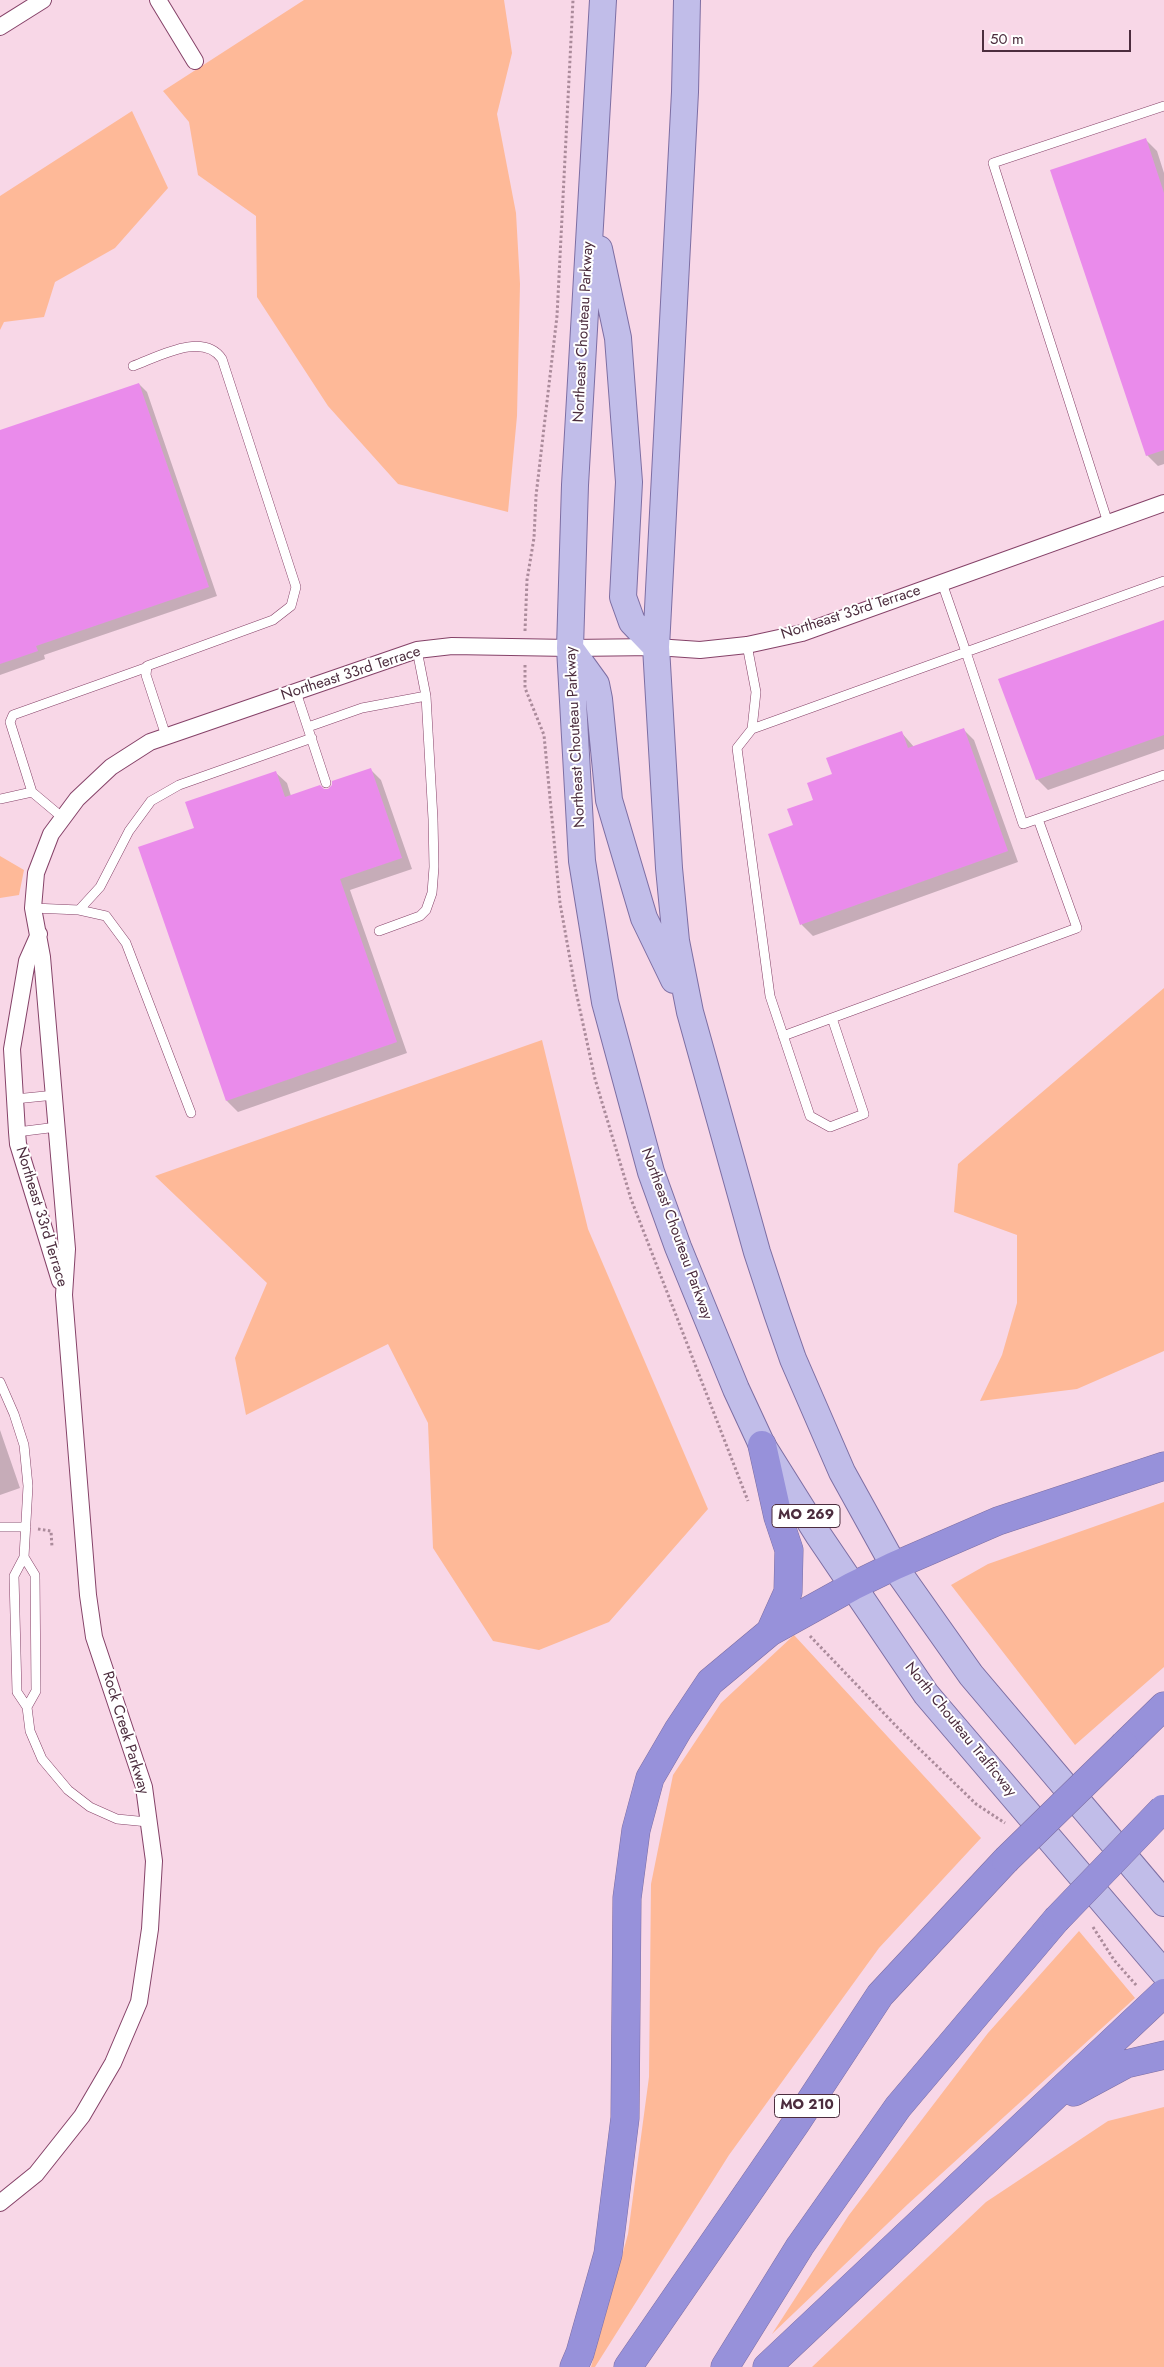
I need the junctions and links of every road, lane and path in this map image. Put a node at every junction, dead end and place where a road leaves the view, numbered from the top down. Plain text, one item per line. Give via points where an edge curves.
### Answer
1 (42, 0) edge
2 (158, 0) edge
3 (603, 0) edge
4 (687, 0) edge
5 (0, 27) edge
6 (195, 61) dead end
7 (1164, 106) edge
8 (592, 214) junction
9 (133, 366) dead end
10 (1164, 503) edge
11 (1108, 523) junction
12 (1164, 581) edge
13 (942, 583) junction
14 (747, 645) junction
15 (656, 647) junction
16 (570, 648) junction
17 (417, 650) junction
18 (966, 652) junction
19 (145, 668) junction
20 (296, 692) junction
21 (426, 696) junction
22 (308, 727) junction
23 (752, 729) junction
24 (166, 736) junction
25 (312, 738) junction
26 (1164, 775) edge
27 (326, 783) dead end
28 (32, 792) junction
29 (0, 799) edge
30 (63, 818) junction
31 (1038, 819) junction
32 (33, 908) junction
33 (79, 910) junction
34 (379, 931) dead end
35 (39, 934) junction
36 (690, 1012) junction
37 (832, 1018) junction
38 (783, 1036) junction
39 (55, 1095) junction
40 (15, 1099) junction
41 (191, 1113) dead end
42 (57, 1127) junction
43 (16, 1132) junction
44 (64, 1295) junction
45 (0, 1382) edge
46 (762, 1445) junction
47 (1164, 1466) edge
48 (0, 1527) edge
49 (26, 1527) junction
50 (52, 1546) dead end
51 (24, 1557) junction
52 (894, 1566) junction
53 (853, 1586) junction
54 (770, 1632) junction
55 (94, 1637) joint
56 (1164, 1706) edge
57 (27, 1707) junction
58 (1164, 1809) edge
59 (148, 1822) junction
60 (1164, 1903) edge
61 (1164, 1973) edge
62 (1164, 1993) edge
63 (1164, 2055) edge
64 (1038, 2113) junction
65 (0, 2203) edge
66 (574, 2367) edge
67 (628, 2367) edge
68 (725, 2367) edge
69 (766, 2367) edge

1 - 5 street
2 - 6 street
3 - 8 main road, Northeast Chouteau Parkway
4 - 15 main road
7 - 11 lane via 993,163
8 - 15 main road via 618,338 629,482 624,597 632,622
8 - 16 main road, Northeast Chouteau Parkway via 575,485
9 - 19 lane via 187,347 201,346 217,352 222,359 296,587 290,606 273,620
10 - 11 street, Northeast 33rd Terrace
11 - 13 street, Northeast 33rd Terrace
12 - 18 lane
13 - 14 street, Northeast 33rd Terrace via 802,633
13 - 18 lane
14 - 15 street, Northeast 33rd Terrace via 700,650
14 - 23 lane via 756,692
15 - 16 street, Northeast 33rd Terrace
15 - 36 main road via 669,868 676,941
16 - 17 street, Northeast 33rd Terrace via 452,646
16 - 36 main road via 596,684 609,800 644,918
16 - 46 main road, Northeast Chouteau Parkway via 582,861 606,1002 658,1191 706,1320
17 - 20 street, Northeast 33rd Terrace
17 - 21 lane
18 - 23 lane
18 - 31 lane via 1023,824
19 - 24 lane
19 - 28 lane via 13,716 10,722
20 - 22 lane
20 - 24 street, Northeast 33rd Terrace
21 - 22 lane via 362,708
21 - 34 lane via 433,819 432,893 426,910 420,916
22 - 25 lane
23 - 38 lane via 737,748 770,996
24 - 30 street, Northeast 33rd Terrace via 150,742 111,767 77,799
25 - 27 lane
25 - 33 lane via 179,785 151,801 129,831 100,887
26 - 31 lane
28 - 29 lane
28 - 30 lane
30 - 32 street, Northeast 33rd Terrace via 51,834 36,873
31 - 37 lane via 1077,928
32 - 33 lane
32 - 35 street, Northeast 33rd Terrace
33 - 41 lane via 106,916 126,943
35 - 39 street, Northeast 33rd Terrace
35 - 40 street, Northeast 33rd Terrace via 27,961 12,1050
36 - 52 main road via 757,1252 790,1350 842,1472
37 - 38 lane
37 - 38 lane via 864,1114 830,1127 810,1116
39 - 40 lane
39 - 42 street, Northeast 33rd Terrace
40 - 43 street, Northeast 33rd Terrace
42 - 43 lane
42 - 44 street, Northeast 33rd Terrace via 67,1249
43 - 44 street, Northeast 33rd Terrace
44 - 55 street, Northeast 33rd Terrace via 84,1555
45 - 49 lane via 24,1445 28,1486
46 - 53 main road, North Chouteau Trafficway / MO 269
46 - 54 highway via 789,1550 788,1592
47 - 52 highway via 998,1521
48 - 49 lane
49 - 50 path via 51,1531
49 - 51 lane
51 - 57 lane via 35,1575 36,1691
51 - 57 lane via 14,1576 17,1692
52 - 53 highway
52 - 60 main road via 970,1675
53 - 54 highway
53 - 61 main road, North Chouteau Trafficway via 926,1694
54 - 66 highway via 710,1682 650,1778 636,1830 627,1898 625,2118 608,2254
55 - 59 street, Rock Creek Parkway via 144,1787
56 - 67 highway, MO 210, bridge via 1006,1860 880,1995
57 - 59 lane via 30,1731 42,1759 68,1790 90,1807 117,1819
58 - 68 highway, bridge via 1056,1920 898,2107 800,2246
59 - 65 street, Rock Creek Parkway via 154,1861 150,1929 139,2002 113,2063 82,2116 36,2174
62 - 64 highway
63 - 64 highway via 1126,2064
64 - 69 highway

